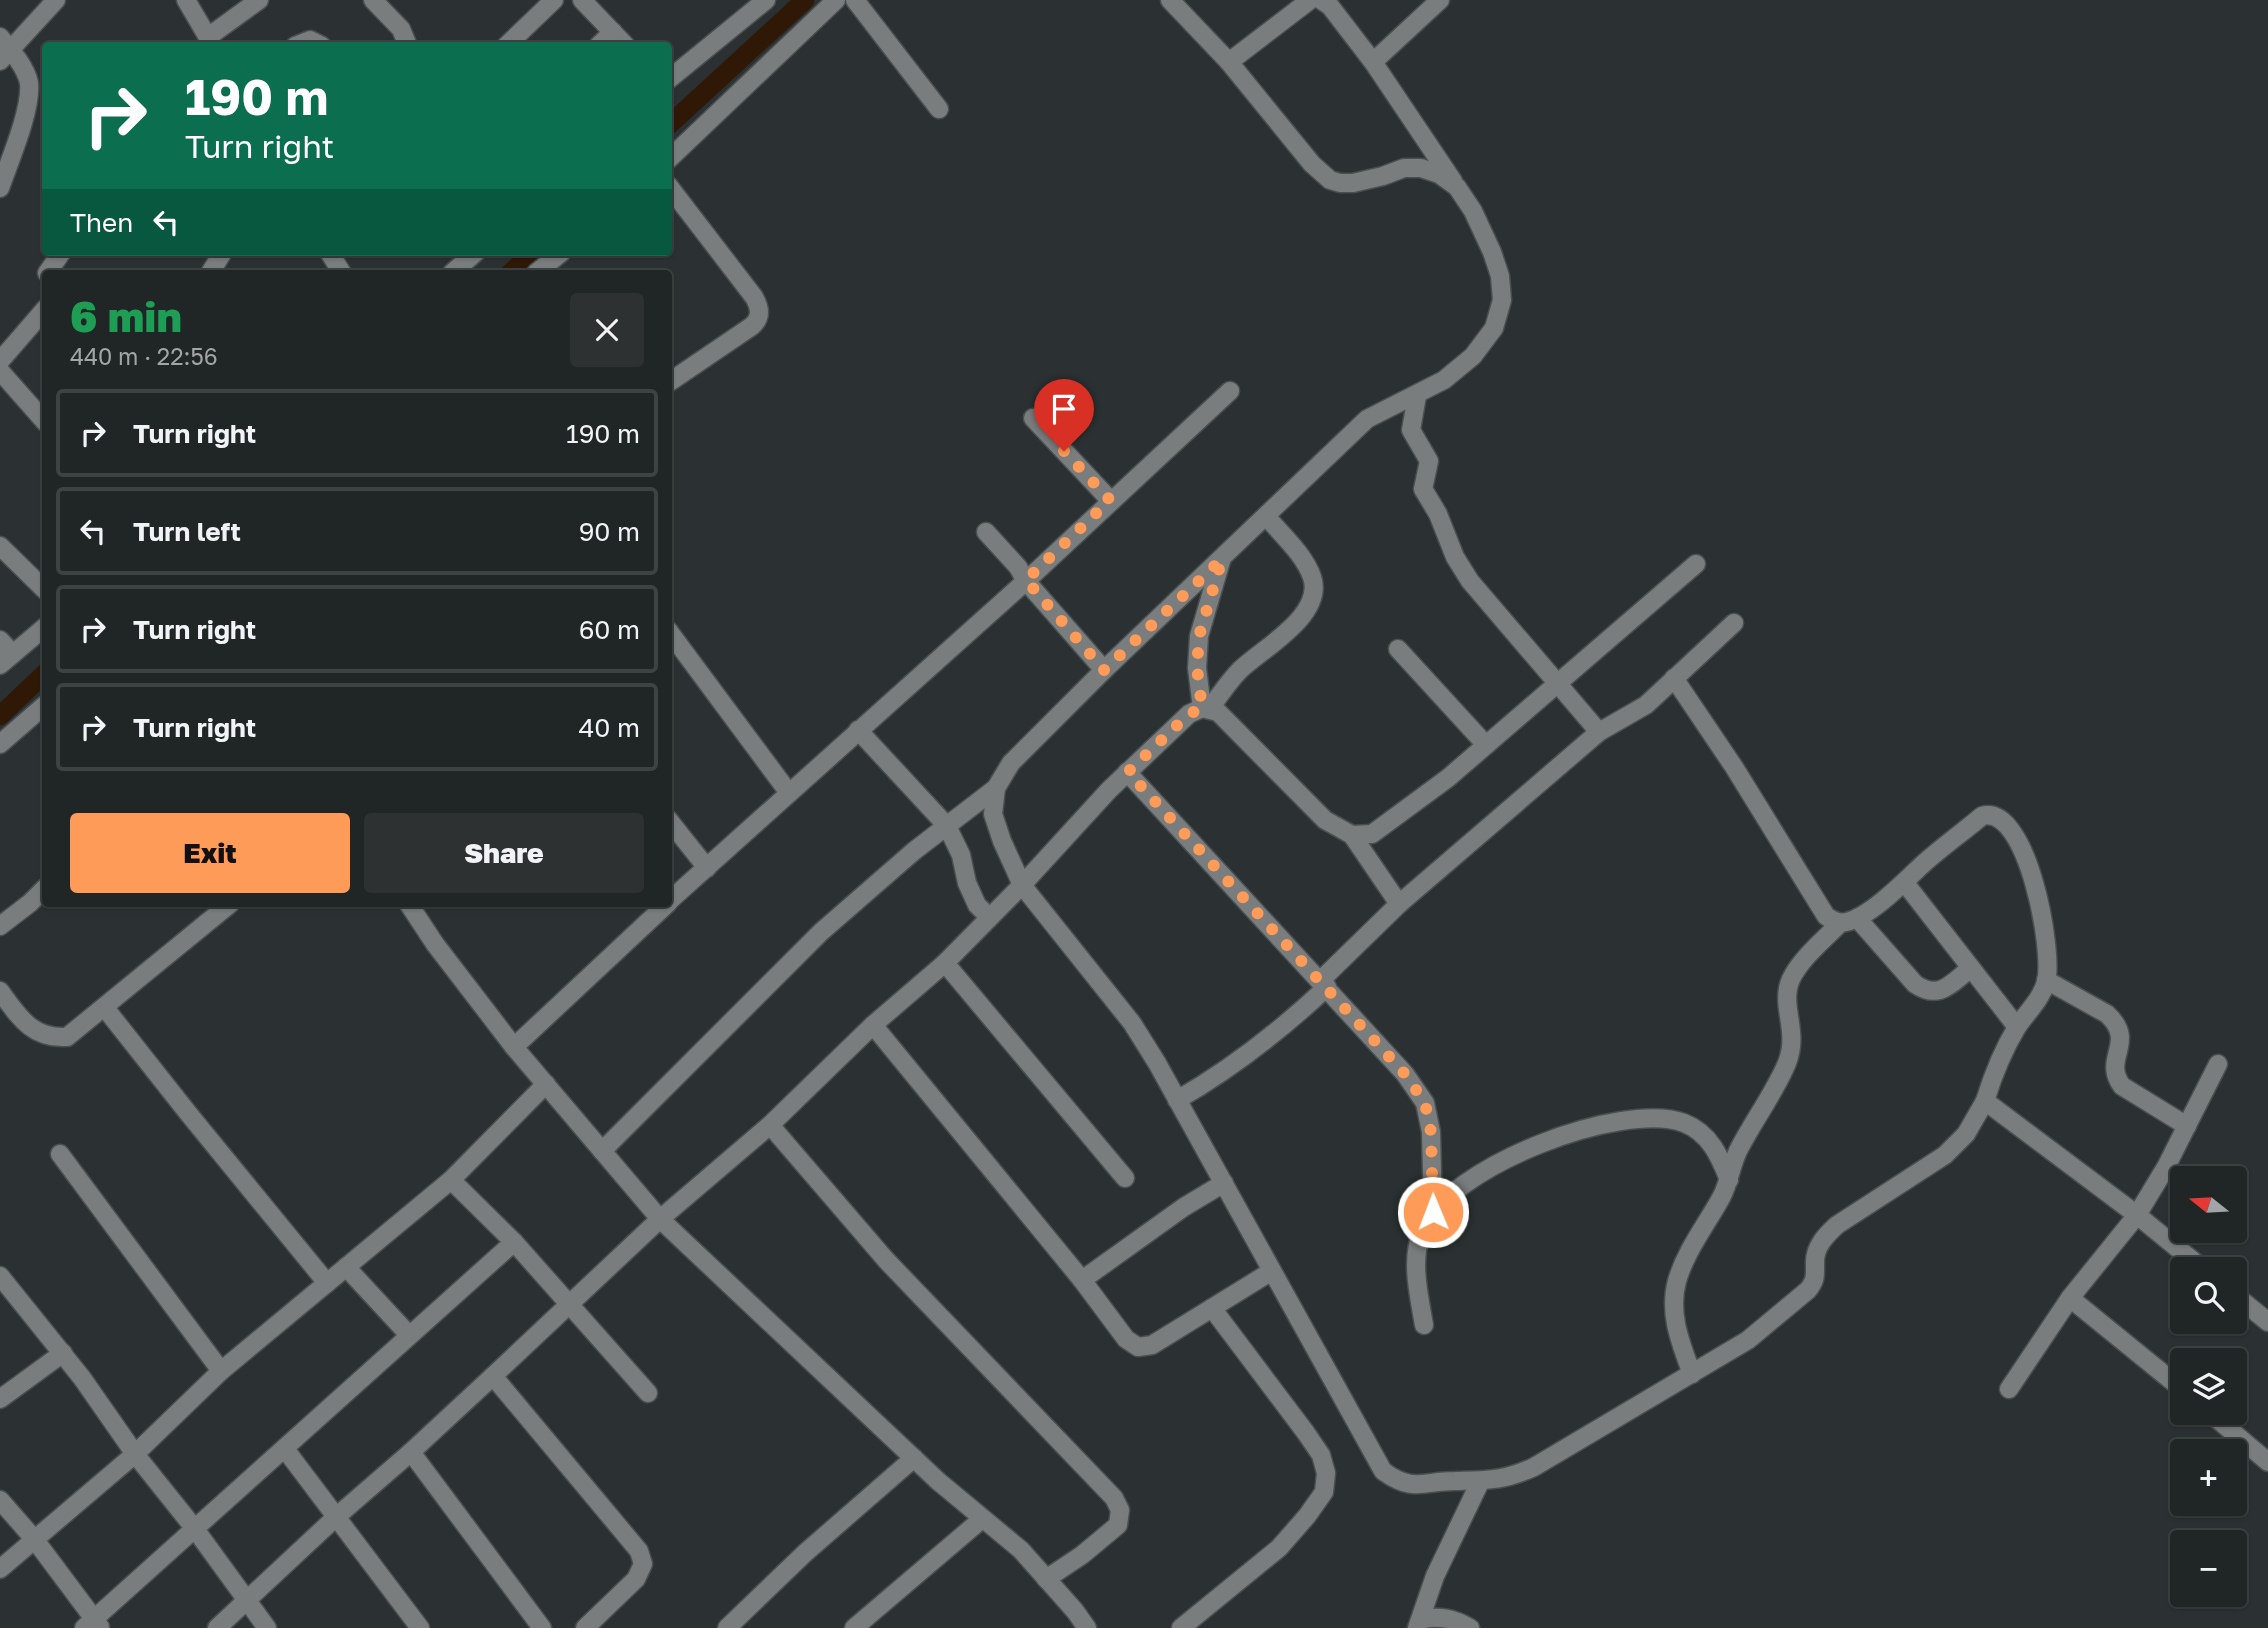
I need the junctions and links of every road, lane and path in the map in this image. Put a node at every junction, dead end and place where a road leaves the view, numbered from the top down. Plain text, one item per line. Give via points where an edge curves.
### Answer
1 (56, 0) edge
2 (186, 0) edge
3 (258, 0) edge
4 (373, 0) edge
5 (554, 0) edge
6 (583, 0) edge
7 (766, 0) edge
8 (836, 0) edge
9 (855, 0) edge
10 (1170, 0) edge
11 (1310, 0) edge
12 (1321, 0) edge
13 (1440, 0) edge
14 (613, 32) junction
15 (211, 41) edge
16 (406, 42) edge
17 (510, 42) edge
18 (602, 42) edge
19 (622, 42) edge
20 (4, 49) edge
21 (1229, 62) junction
22 (1373, 62) junction
23 (672, 77) edge
24 (939, 109) dead end
25 (672, 156) edge
26 (1457, 187) junction
27 (0, 188) edge
28 (672, 190) edge
29 (471, 256) edge
30 (557, 256) edge
31 (455, 270) edge
32 (540, 270) edge
33 (42, 313) edge
34 (0, 361) edge
35 (0, 371) edge
36 (672, 380) edge
37 (1230, 391) dead end
38 (1417, 396) junction
39 (42, 414) edge
40 (1033, 418) dead end
41 (1110, 500) junction
42 (1266, 516) junction
43 (986, 532) dead end
44 (0, 546) edge
45 (1222, 559) junction
46 (1696, 564) dead end
47 (1026, 580) junction
48 (42, 587) edge
49 (1734, 623) dead end
50 (42, 629) edge
51 (672, 634) edge
52 (0, 640) edge
53 (1398, 649) dead end
54 (7, 659) edge
55 (1104, 670) junction
56 (1674, 678) junction
57 (1556, 683) junction
58 (1206, 708) junction
59 (42, 711) edge
60 (858, 730) junction
61 (1599, 732) junction
62 (0, 744) edge
63 (1486, 744) junction
64 (1128, 772) junction
65 (996, 788) junction
66 (789, 793) junction
67 (672, 824) edge
68 (947, 826) junction
69 (1352, 835) junction
70 (707, 868) junction
71 (1905, 883) junction
72 (1021, 885) junction
73 (42, 891) edge
74 (672, 899) edge
75 (1399, 904) junction
76 (219, 907) edge
77 (411, 907) edge
78 (664, 907) edge
79 (989, 917) junction
80 (1848, 920) junction
81 (0, 926) edge
82 (945, 963) junction
83 (1971, 968) junction
84 (2046, 980) junction
85 (1324, 984) junction
86 (0, 991) edge
87 (105, 1008) junction
88 (873, 1025) junction
89 (2017, 1027) junction
90 (514, 1047) junction
91 (2218, 1064) dead end
92 (546, 1084) junction
93 (1177, 1100) junction
94 (1985, 1101) junction
95 (770, 1125) junction
96 (2188, 1125) junction
97 (602, 1151) junction
98 (60, 1154) dead end
99 (1125, 1178) dead end
100 (451, 1180) junction
101 (1729, 1180) junction
102 (1224, 1183) junction
103 (1433, 1212) junction
104 (2137, 1214) junction
105 (660, 1219) junction
106 (514, 1242) junction
107 (2189, 1257) edge
108 (346, 1267) junction
109 (1272, 1271) junction
110 (0, 1276) edge
111 (1082, 1280) junction
112 (327, 1283) junction
113 (2070, 1298) junction
114 (569, 1305) junction
115 (2247, 1305) edge
116 (1212, 1308) junction
117 (2268, 1322) edge
118 (1424, 1325) dead end
119 (409, 1335) junction
120 (63, 1353) junction
121 (221, 1370) junction
122 (1692, 1374) junction
123 (493, 1376) junction
124 (2170, 1379) edge
125 (2009, 1389) dead end
126 (648, 1393) dead end
127 (0, 1399) edge
128 (2224, 1425) edge
129 (285, 1449) junction
130 (411, 1452) junction
131 (135, 1454) junction
132 (914, 1458) junction
133 (2268, 1462) edge
134 (1480, 1482) junction
135 (0, 1500) edge
136 (336, 1517) junction
137 (982, 1519) junction
138 (195, 1529) junction
139 (35, 1540) junction
140 (0, 1569) edge
141 (1046, 1579) junction
142 (247, 1601) junction
143 (1419, 1624) edge
144 (92, 1625) edge
145 (592, 1626) edge
146 (217, 1628) edge
147 (267, 1628) edge
148 (419, 1628) edge
149 (542, 1628) edge
150 (727, 1628) edge
151 (854, 1628) edge
152 (1087, 1628) edge
153 (1181, 1628) edge
154 (1470, 1628) edge

1 - 20 street
2 - 15 street
3 - 15 street
4 - 16 street via 401,29
5 - 17 street
6 - 14 street
7 - 23 street
8 - 25 street
9 - 24 street
10 - 21 street
11 - 21 street
12 - 22 street
13 - 22 street
14 - 18 street
14 - 19 street
20 - 27 street via 29,82 27,103
21 - 26 street via 1330,180 1353,183 1404,168 1421,168
22 - 26 street
26 - 38 street via 1492,251 1502,300 1494,328 1473,356
28 - 36 street via 759,306 751,326
29 - 31 street
30 - 32 street
33 - 34 street
35 - 39 street
37 - 41 street
38 - 42 street via 1367,419
38 - 57 street via 1411,430 1429,461 1423,489 1455,557
40 - 41 street
41 - 47 street
42 - 45 street
42 - 58 street via 1312,576 1311,603 1303,617 1241,670
43 - 47 street
44 - 48 street
45 - 55 street
45 - 58 street via 1199,636 1197,668
46 - 57 street
47 - 55 street
47 - 60 street
49 - 56 street
50 - 54 street
51 - 66 street
52 - 54 street
53 - 63 street
55 - 65 street via 1011,763
56 - 61 street via 1646,705
56 - 80 street via 1826,916
57 - 61 street
57 - 63 street
58 - 64 street via 1189,714
58 - 69 street via 1218,712 1325,820
59 - 62 street
60 - 66 street
60 - 68 street
61 - 75 street
63 - 69 street via 1372,834
64 - 72 street
64 - 85 street
65 - 68 street
65 - 72 street via 993,814
66 - 70 street
67 - 70 street
68 - 79 street via 977,905
68 - 97 street via 821,932
69 - 75 street
70 - 74 street
71 - 80 street
71 - 83 street
71 - 84 street via 1982,816 1998,816 2020,844 2031,870 2043,919
72 - 79 street
72 - 93 street via 1132,1023
73 - 81 street
75 - 85 street
76 - 87 street
77 - 90 street
78 - 90 street
79 - 82 street
80 - 83 street via 1925,991 1935,993
80 - 101 street via 1793,976 1787,1002 1791,1049 1738,1151
82 - 88 street
82 - 99 street
83 - 89 street
84 - 89 street
84 - 96 street via 2116,1022 2120,1045 2113,1068 2116,1078
85 - 93 street via 1250,1055
85 - 103 street via 1405,1074 1425,1103 1431,1132
86 - 87 street via 19,1017 51,1038 67,1037
87 - 112 street
88 - 95 street
88 - 111 street
89 - 94 street
90 - 92 street
91 - 96 street
92 - 97 street
92 - 100 street
93 - 102 street
94 - 104 street
94 - 122 street via 1966,1134 1945,1155 1822,1238 1814,1262 1815,1282 1808,1290 1748,1340
95 - 105 street
95 - 141 street via 886,1260 1114,1498 1120,1510 1118,1525
96 - 104 street
97 - 105 street
98 - 121 street
100 - 106 street
100 - 108 street
101 - 103 street via 1718,1153 1704,1136 1686,1124 1643,1118 1540,1142 1501,1160
101 - 122 street via 1677,1282 1675,1322
102 - 109 street
102 - 111 street
103 - 118 street via 1417,1248 1416,1279
104 - 107 street
104 - 113 street
105 - 114 street
105 - 132 street
106 - 114 street
106 - 119 street
108 - 112 street
108 - 119 street
109 - 116 street
109 - 134 street via 1383,1471 1398,1482 1420,1485
110 - 120 street
111 - 116 street via 1126,1339 1138,1347 1152,1345
112 - 121 street
113 - 124 street
113 - 125 street
114 - 123 street
114 - 126 street
115 - 117 street
116 - 153 street via 1307,1433 1326,1473 1324,1492 1279,1548
119 - 129 street
120 - 127 street
120 - 131 street
121 - 131 street
122 - 134 street via 1534,1467
123 - 130 street
123 - 145 street via 639,1551 643,1564 636,1579
128 - 133 street
129 - 136 street
129 - 138 street
130 - 136 street
130 - 149 street
131 - 138 street
131 - 139 street
132 - 137 street
132 - 150 street
134 - 143 street via 1435,1576
135 - 139 street
136 - 142 street
136 - 148 street
137 - 141 street via 1021,1550
137 - 151 street
138 - 142 street
138 - 144 street
139 - 140 street
139 - 144 street
141 - 152 street
142 - 146 street
142 - 147 street
143 - 154 street via 1438,1616

